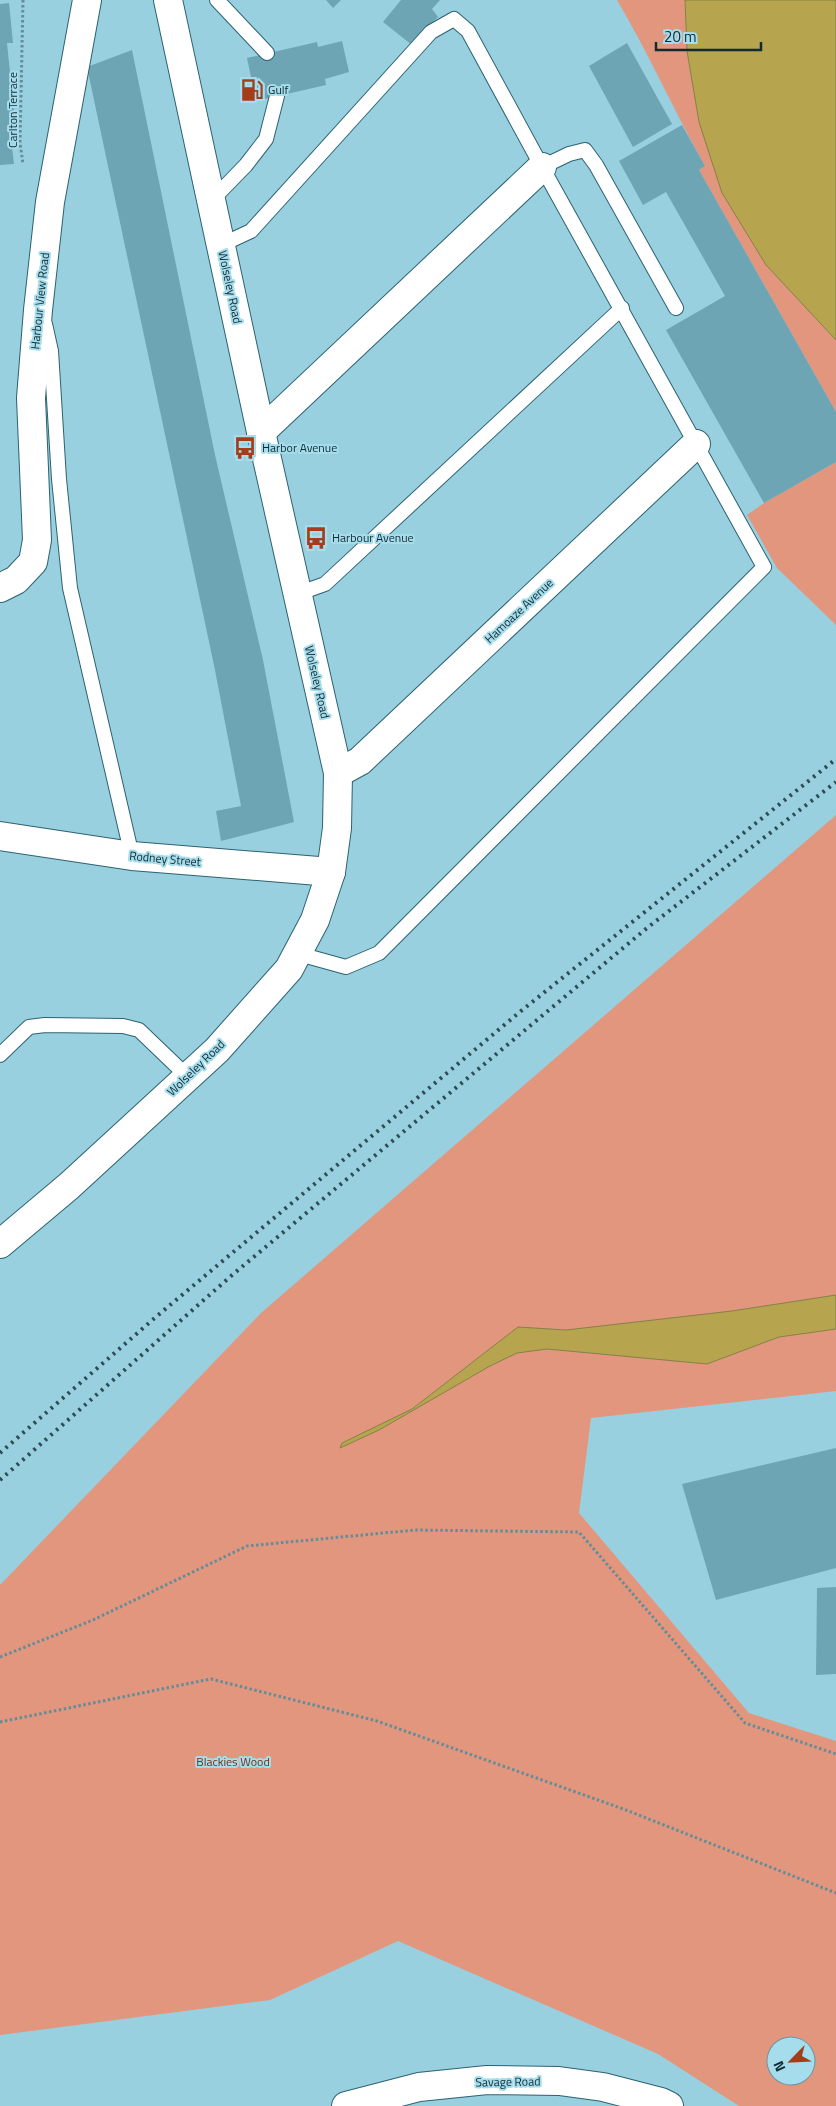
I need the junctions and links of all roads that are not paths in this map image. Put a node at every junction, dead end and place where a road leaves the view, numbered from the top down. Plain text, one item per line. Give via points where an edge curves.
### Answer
1 (87, 0) edge
2 (168, 0) edge
3 (217, 0) edge
4 (267, 53) dead end
5 (277, 96) dead end
6 (542, 167) junction
7 (211, 202) junction
8 (220, 245) junction
9 (622, 308) junction
10 (676, 308) dead end
11 (38, 310) junction
12 (261, 432) junction
13 (696, 444) junction
14 (0, 588) edge
15 (298, 594) junction
16 (338, 773) junction
17 (0, 836) edge
18 (132, 856) junction
19 (331, 872) junction
20 (299, 954) junction
21 (0, 1055) edge
22 (188, 1077) junction
23 (0, 1244) edge
24 (346, 2106) edge
25 (669, 2106) edge

1 - 11 street, Harbour View Road via 50,202
2 - 7 street, Wolseley Road
3 - 4 lane
5 - 7 lane via 266,139
6 - 8 lane via 468,31 454,19 431,32 250,231
6 - 9 lane
6 - 10 lane via 585,150
6 - 12 street
7 - 8 street, Wolseley Road
8 - 12 street, Wolseley Road
9 - 13 lane
9 - 15 lane via 326,584
11 - 14 street, Harbour View Road via 31,398 37,540 33,562 16,580
11 - 18 lane via 47,328 51,351 70,588
12 - 15 street, Wolseley Road
13 - 16 street, Hamoaze Avenue via 360,761
13 - 20 lane via 764,567 379,953 346,967
15 - 16 street, Wolseley Road
16 - 19 street, Wolseley Road via 337,828
17 - 18 street, Rodney Street
18 - 19 street, Rodney Street
19 - 20 street, Wolseley Road via 315,920
20 - 22 street, Wolseley Road via 217,1050
21 - 22 lane via 29,1027 123,1026 139,1030
22 - 23 street, Wolseley Road
24 - 25 street, Savage Road via 419,2087 487,2080 558,2081 603,2087

